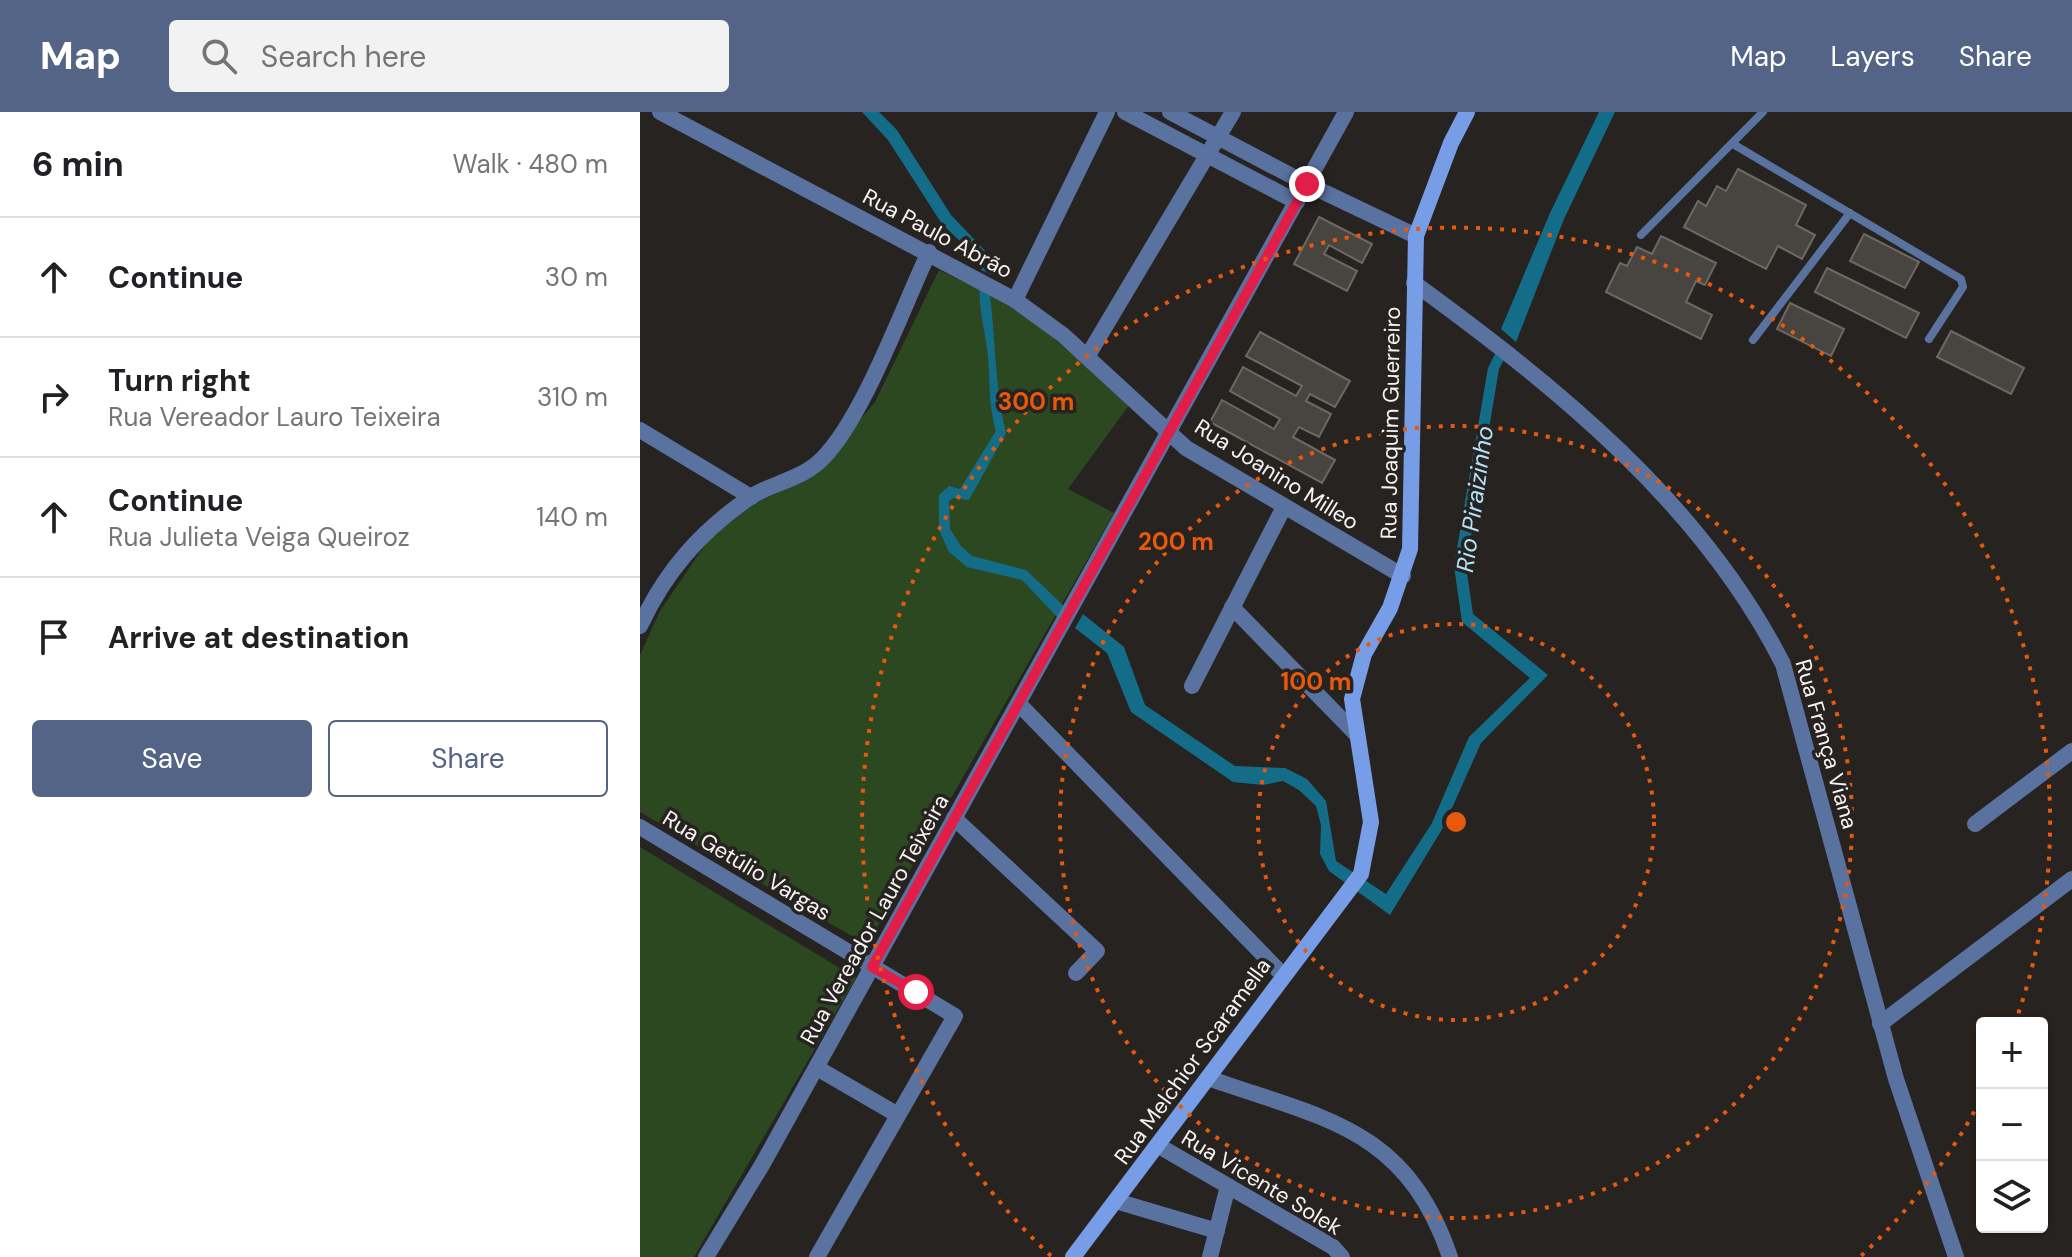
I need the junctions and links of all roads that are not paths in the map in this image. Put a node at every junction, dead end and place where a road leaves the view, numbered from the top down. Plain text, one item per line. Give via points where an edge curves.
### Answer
1 (660, 112) edge
2 (1107, 112) edge
3 (1125, 112) edge
4 (1170, 112) edge
5 (1233, 112) edge
6 (1346, 112) edge
7 (1467, 112) edge
8 (1763, 112) edge
9 (1218, 137) junction
10 (1733, 144) junction
11 (1206, 155) junction
12 (1307, 184) junction
13 (1297, 202) junction
14 (1850, 213) junction
15 (1641, 235) dead end
16 (1416, 236) junction
17 (929, 252) junction
18 (1414, 283) junction
19 (1015, 300) junction
20 (1929, 339) dead end
21 (1753, 340) dead end
22 (1087, 357) junction
23 (640, 430) edge
24 (1169, 432) junction
25 (751, 497) junction
26 (1284, 507) junction
27 (1403, 576) junction
28 (1232, 607) junction
29 (642, 614) edge
30 (1192, 686) dead end
31 (1019, 704) junction
32 (1357, 735) junction
33 (2072, 751) edge
34 (954, 818) junction
35 (1975, 824) dead end
36 (640, 827) edge
37 (1361, 874) joint
38 (2072, 879) edge
39 (872, 967) junction
40 (1076, 973) dead end
41 (1282, 974) junction
42 (1880, 1024) junction
43 (817, 1068) junction
44 (1208, 1078) junction
45 (898, 1115) junction
46 (1159, 1146) junction
47 (1228, 1186) junction
48 (1116, 1201) junction
49 (1217, 1231) junction
50 (706, 1257) edge
51 (817, 1257) edge
52 (1073, 1257) edge
53 (1210, 1257) edge
54 (1342, 1257) edge
55 (1450, 1257) edge
56 (1956, 1257) edge

1 - 17 street, Rua Paulo Abrão
2 - 19 street
3 - 11 street
4 - 9 street
5 - 9 street
6 - 12 street, Rua Vereador Lauro Teixeira
7 - 16 street, Rua Joaquim Guerreiro
8 - 10 lane
9 - 11 street
9 - 12 street
10 - 14 lane
10 - 15 lane
11 - 13 street
11 - 22 street
12 - 13 street, Rua Vereador Lauro Teixeira
12 - 16 street
13 - 24 street, Rua Vereador Lauro Teixeira
14 - 20 lane via 1961,279 1963,287
14 - 21 lane
16 - 18 street, Rua Joaquim Guerreiro
17 - 19 street, Rua Paulo Abrão
17 - 25 street via 851,419 826,455 812,469
18 - 27 street, Rua Joaquim Guerreiro via 1413,521
18 - 42 street, Rua França Viana via 1492,340 1622,452 1707,543 1754,608 1783,664
19 - 22 street, Rua Paulo Abrão
22 - 24 street, Rua Paulo Abrão
23 - 25 street
24 - 26 street, Rua Joanino Milleo via 1186,448
24 - 31 street, Rua Vereador Lauro Teixeira
25 - 29 street via 692,545
26 - 27 street, Rua Joanino Milleo
26 - 28 street
27 - 32 street, Rua Joaquim Guerreiro via 1355,679
28 - 30 street
28 - 32 street
31 - 34 street, Rua Vereador Lauro Teixeira
31 - 41 street
32 - 37 street, Rua Joaquim Guerreiro via 1371,822
33 - 35 street
34 - 39 street, Rua Vereador Lauro Teixeira
34 - 40 street via 1097,951
36 - 39 street, Rua Getúlio Vargas
37 - 41 street, Rua Melchior Scaramella
38 - 42 street
39 - 43 street, Rua Vereador Lauro Teixeira
39 - 45 street, Rua Getúlio Vargas via 955,1016
41 - 44 street, Rua Melchior Scaramella
42 - 56 street, Rua França Viana
43 - 45 street
43 - 50 street, Rua Vereador Lauro Teixeira
44 - 46 street, Rua Melchior Scaramella
44 - 55 street via 1327,1120 1389,1154 1413,1179 1438,1221
45 - 51 street
46 - 47 street, Rua Vicente Solek
46 - 48 street, Rua Melchior Scaramella
47 - 49 street
47 - 54 street, Rua Vicente Solek
48 - 49 street
48 - 52 street, Rua Melchior Scaramella
49 - 53 street

